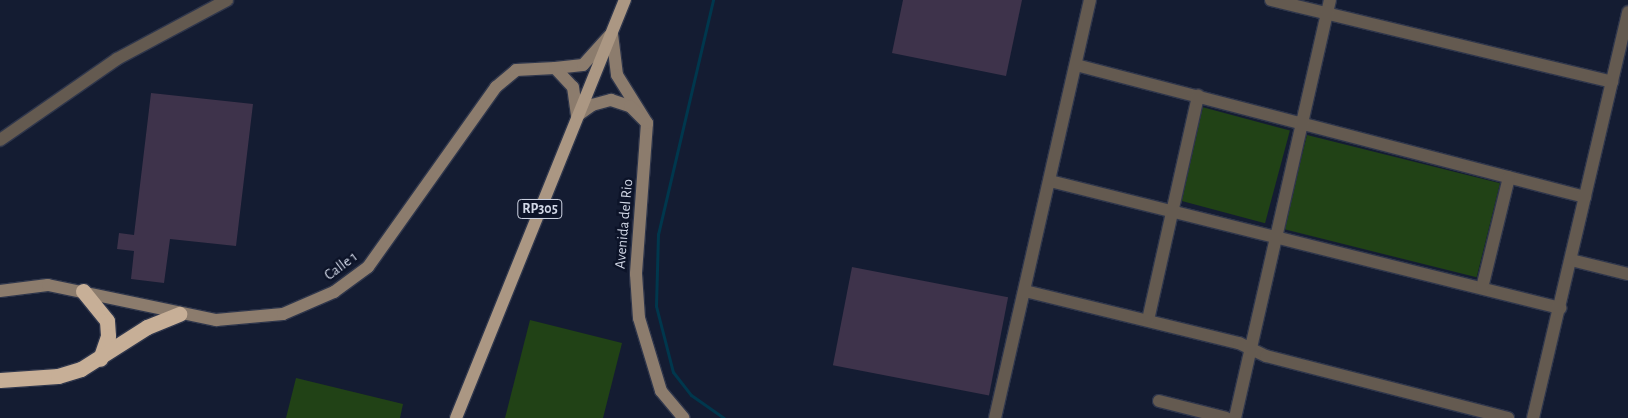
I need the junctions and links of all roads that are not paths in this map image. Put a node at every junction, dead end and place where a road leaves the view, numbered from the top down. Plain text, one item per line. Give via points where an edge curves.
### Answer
1 (227, 0) edge
2 (625, 0) edge
3 (1090, 0) edge
4 (1271, 0) edge
5 (1330, 0) edge
6 (1628, 12) edge
7 (1327, 13) junction
8 (612, 32) junction
9 (1076, 65) junction
10 (555, 68) junction
11 (1612, 82) junction
12 (1198, 96) junction
13 (577, 116) junction
14 (647, 123) junction
15 (1302, 123) junction
16 (0, 140) edge
17 (1509, 177) junction
18 (1050, 181) junction
19 (1585, 197) junction
20 (1173, 210) junction
21 (1276, 238) junction
22 (1571, 260) junction
23 (1628, 274) edge
24 (1482, 288) junction
25 (0, 291) edge
26 (83, 291) junction
27 (1025, 291) junction
28 (1560, 308) junction
29 (180, 314) junction
30 (1148, 320) junction
31 (1252, 350) junction
32 (99, 360) junction
33 (0, 380) edge
34 (1159, 401) dead end
35 (456, 418) edge
36 (684, 418) edge
37 (995, 418) edge
38 (1226, 418) edge
39 (1235, 418) edge
40 (1508, 418) edge
41 (1534, 418) edge

1 - 16 street via 117,59
2 - 8 main road, RP305
3 - 9 street
4 - 7 street
5 - 7 street
6 - 11 street
7 - 11 street
7 - 15 street
8 - 10 street, Calle 1 via 583,65
8 - 13 main road, RP305
8 - 14 street via 617,75
9 - 12 street
9 - 18 street
10 - 13 street via 573,87
10 - 29 street, Calle 1 via 525,67 501,82 379,254 341,288 306,305 264,318 238,321
11 - 19 street
12 - 15 street
12 - 20 street
13 - 14 street via 592,105 611,100 630,106
13 - 35 main road, RP305
14 - 36 street, Avenida del Rio via 636,274 639,318 661,390
15 - 17 street
15 - 21 street
17 - 19 street
17 - 24 street
18 - 20 street
18 - 27 street
19 - 22 street
20 - 21 street
20 - 30 street
21 - 24 street
21 - 31 street
22 - 23 street
22 - 28 street
24 - 28 street
25 - 26 street, Calle 1 via 34,285
26 - 29 street, Calle 1
26 - 32 highway via 107,321 108,336
27 - 30 street
27 - 37 street
28 - 41 street
29 - 32 highway via 124,340
30 - 31 street
31 - 39 street
31 - 40 street
32 - 33 highway via 58,376
34 - 38 street

